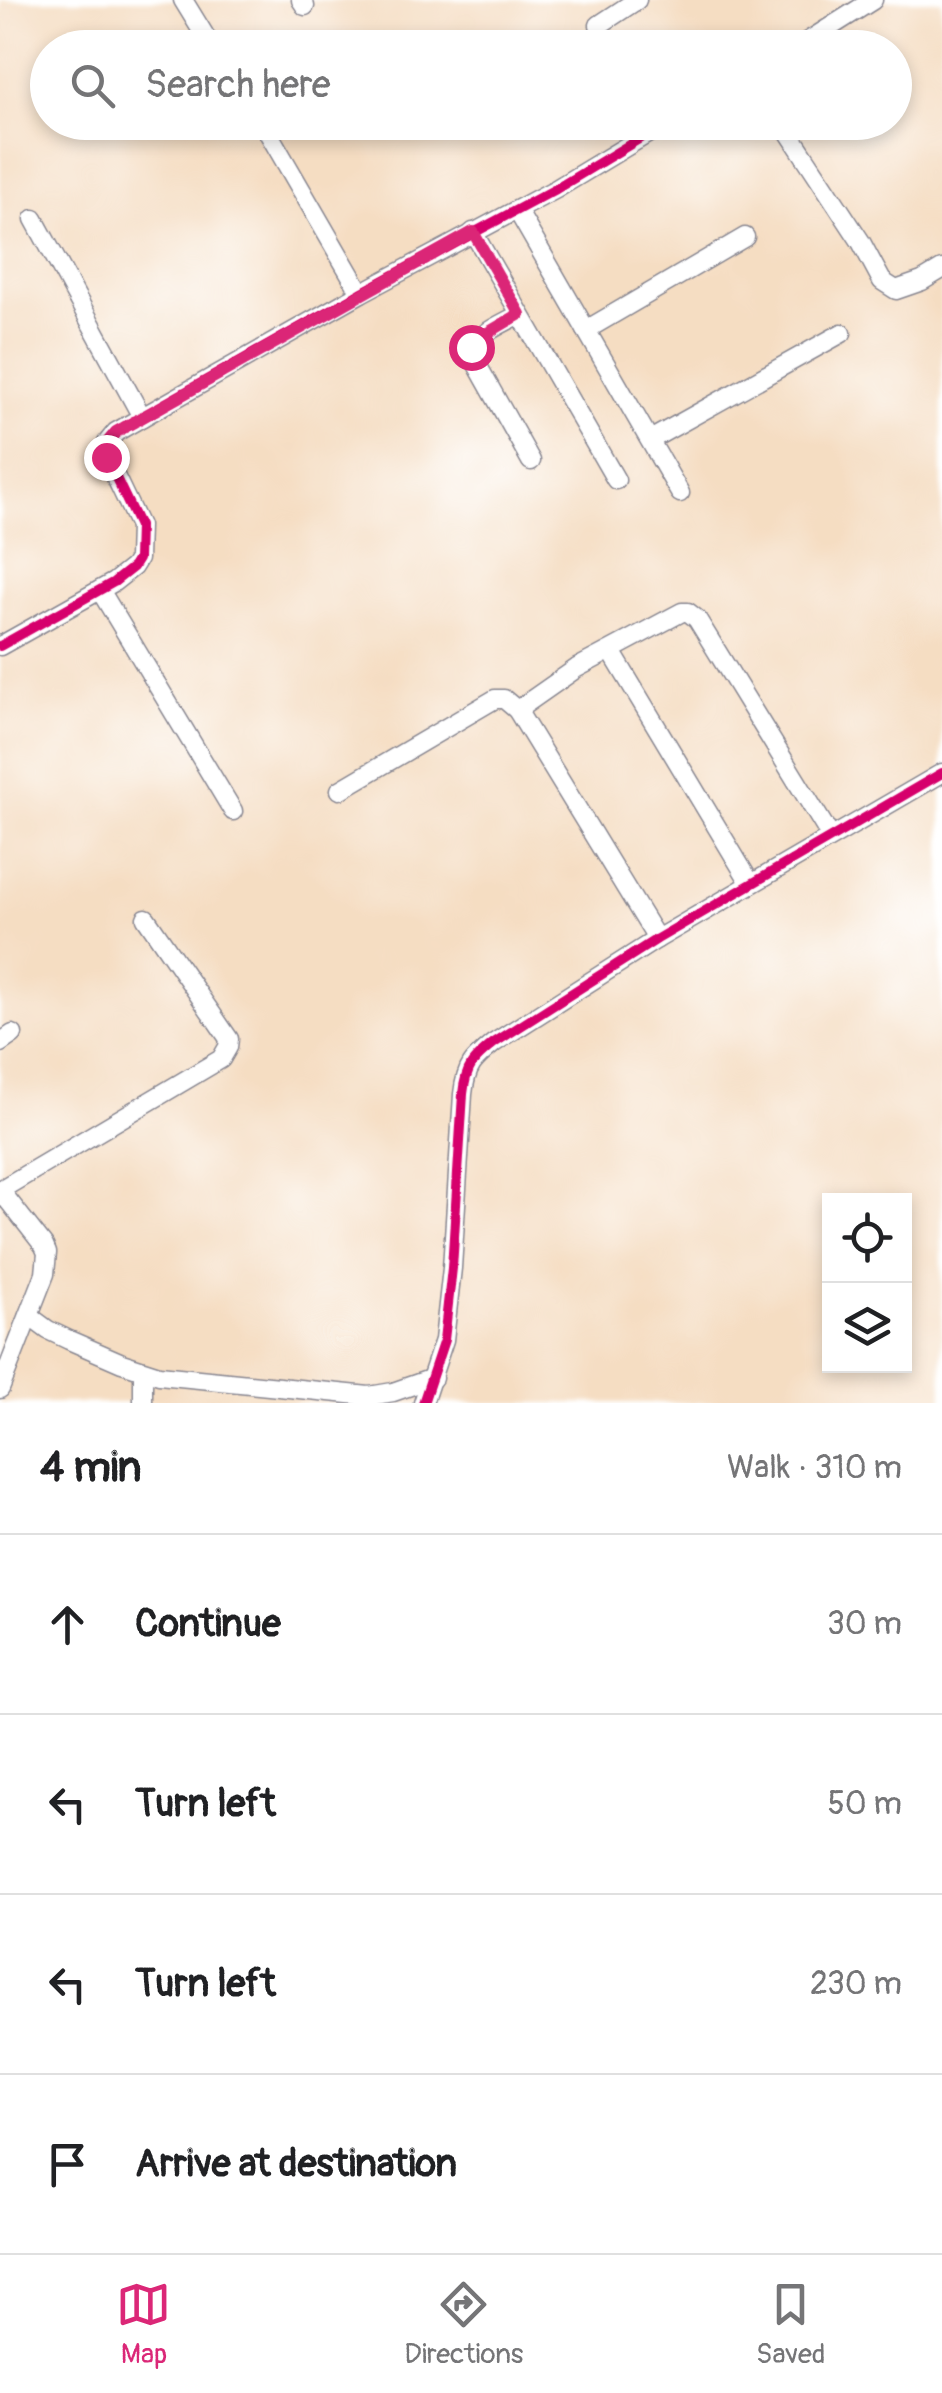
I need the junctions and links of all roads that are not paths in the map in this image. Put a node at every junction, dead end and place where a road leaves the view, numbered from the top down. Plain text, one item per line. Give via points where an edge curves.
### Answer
1 (183, 0) edge
2 (636, 0) edge
3 (873, 0) edge
4 (599, 25) dead end
5 (201, 30) edge
6 (826, 30) edge
7 (272, 140) edge
8 (637, 140) edge
9 (794, 140) edge
10 (516, 210) junction
11 (34, 219) dead end
12 (473, 232) junction
13 (745, 237) dead end
14 (942, 269) edge
15 (361, 293) junction
16 (520, 314) junction
17 (586, 330) junction
18 (842, 334) dead end
19 (142, 416) junction
20 (650, 440) junction
21 (531, 462) dead end
22 (616, 480) dead end
23 (680, 493) dead end
24 (100, 590) junction
25 (0, 646) edge
26 (611, 651) junction
27 (517, 710) junction
28 (942, 773) edge
29 (340, 790) dead end
30 (234, 810) dead end
31 (831, 837) junction
32 (751, 884) junction
33 (146, 918) dead end
34 (657, 940) junction
35 (0, 1190) edge
36 (29, 1316) junction
37 (142, 1371) junction
38 (433, 1378) junction
39 (0, 1390) edge
40 (143, 1403) edge
41 (422, 1403) edge

1 - 5 street
2 - 4 street
3 - 6 street
7 - 15 street
8 - 10 street
9 - 14 street via 888,286 905,288
10 - 12 street
10 - 17 street
11 - 19 street
12 - 15 street
12 - 16 street
13 - 17 street
15 - 19 street
16 - 21 street via 479,338 470,352
16 - 22 street
17 - 20 street
18 - 20 street
19 - 24 street via 116,432 106,450 139,526 138,559
20 - 23 street
24 - 25 street
24 - 30 street
26 - 27 street
26 - 31 street via 682,612 694,615
26 - 32 street
27 - 29 street via 504,698 494,699
27 - 34 street
28 - 31 street
31 - 32 street
32 - 34 street
33 - 35 street via 229,1039 226,1053
34 - 38 street via 494,1043 468,1068 448,1309
35 - 36 street via 47,1253
36 - 37 street
36 - 39 street
37 - 38 street via 369,1396
37 - 40 street
38 - 41 street

